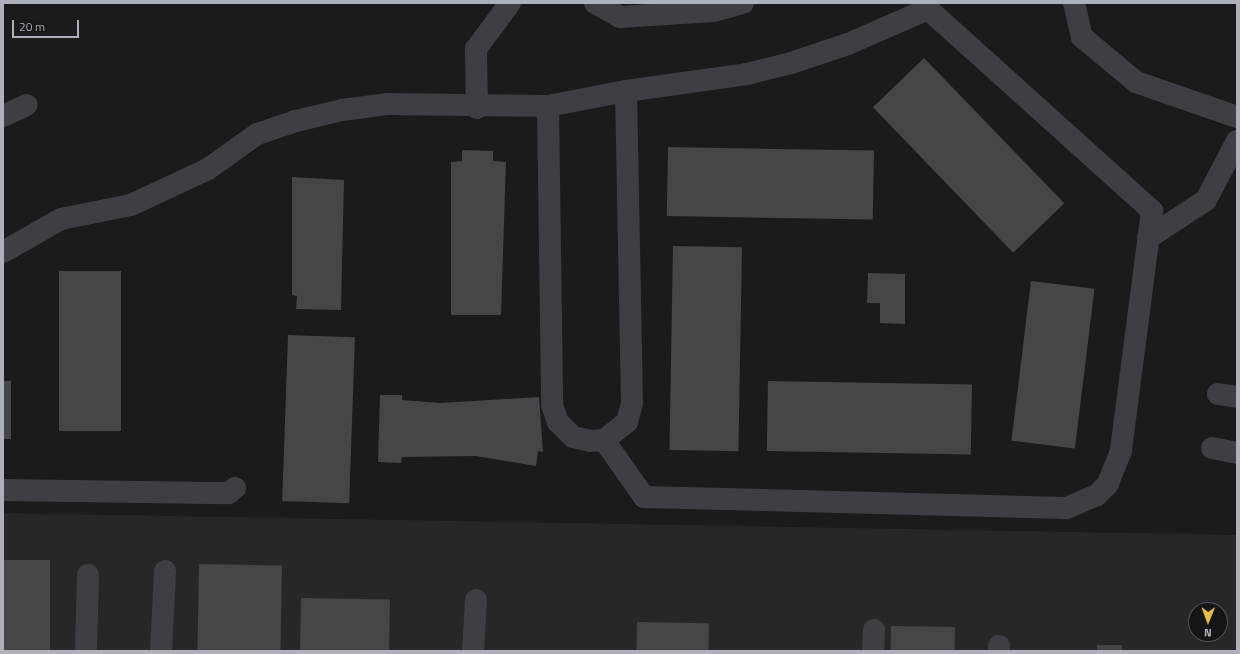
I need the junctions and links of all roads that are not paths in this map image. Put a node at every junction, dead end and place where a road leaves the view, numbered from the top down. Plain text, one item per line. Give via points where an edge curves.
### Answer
1 (510, 3) edge
2 (595, 3) edge
3 (743, 3) edge
4 (1074, 3) edge
5 (626, 91) junction
6 (27, 104) dead end
7 (548, 106) junction
8 (477, 108) junction
9 (3, 116) edge
10 (1237, 117) edge
11 (1237, 141) edge
12 (1148, 238) junction
13 (3, 252) edge
14 (604, 440) junction
15 (1212, 448) dead end
16 (1237, 453) edge
17 (235, 488) dead end
18 (3, 490) edge
19 (165, 570) dead end
20 (88, 575) dead end
21 (476, 600) dead end
22 (86, 651) edge
23 (161, 651) edge
24 (473, 651) edge

1 - 8 street via 476,48
2 - 3 street via 620,17 713,11
4 - 10 street via 1082,37 1136,82
5 - 7 street
5 - 12 street via 747,74 791,63 848,44 928,8 1152,211
5 - 14 street via 632,403 627,422
6 - 9 street
7 - 8 street
7 - 14 street via 552,405 558,422 573,437
8 - 13 street via 387,104 342,110 296,121 257,134 208,169 131,205 61,219
11 - 12 street via 1206,200
12 - 14 street via 1121,451 1108,484 1097,495 1066,508 644,497
15 - 16 street
17 - 18 street via 229,493
19 - 23 street
20 - 22 street
21 - 24 street

